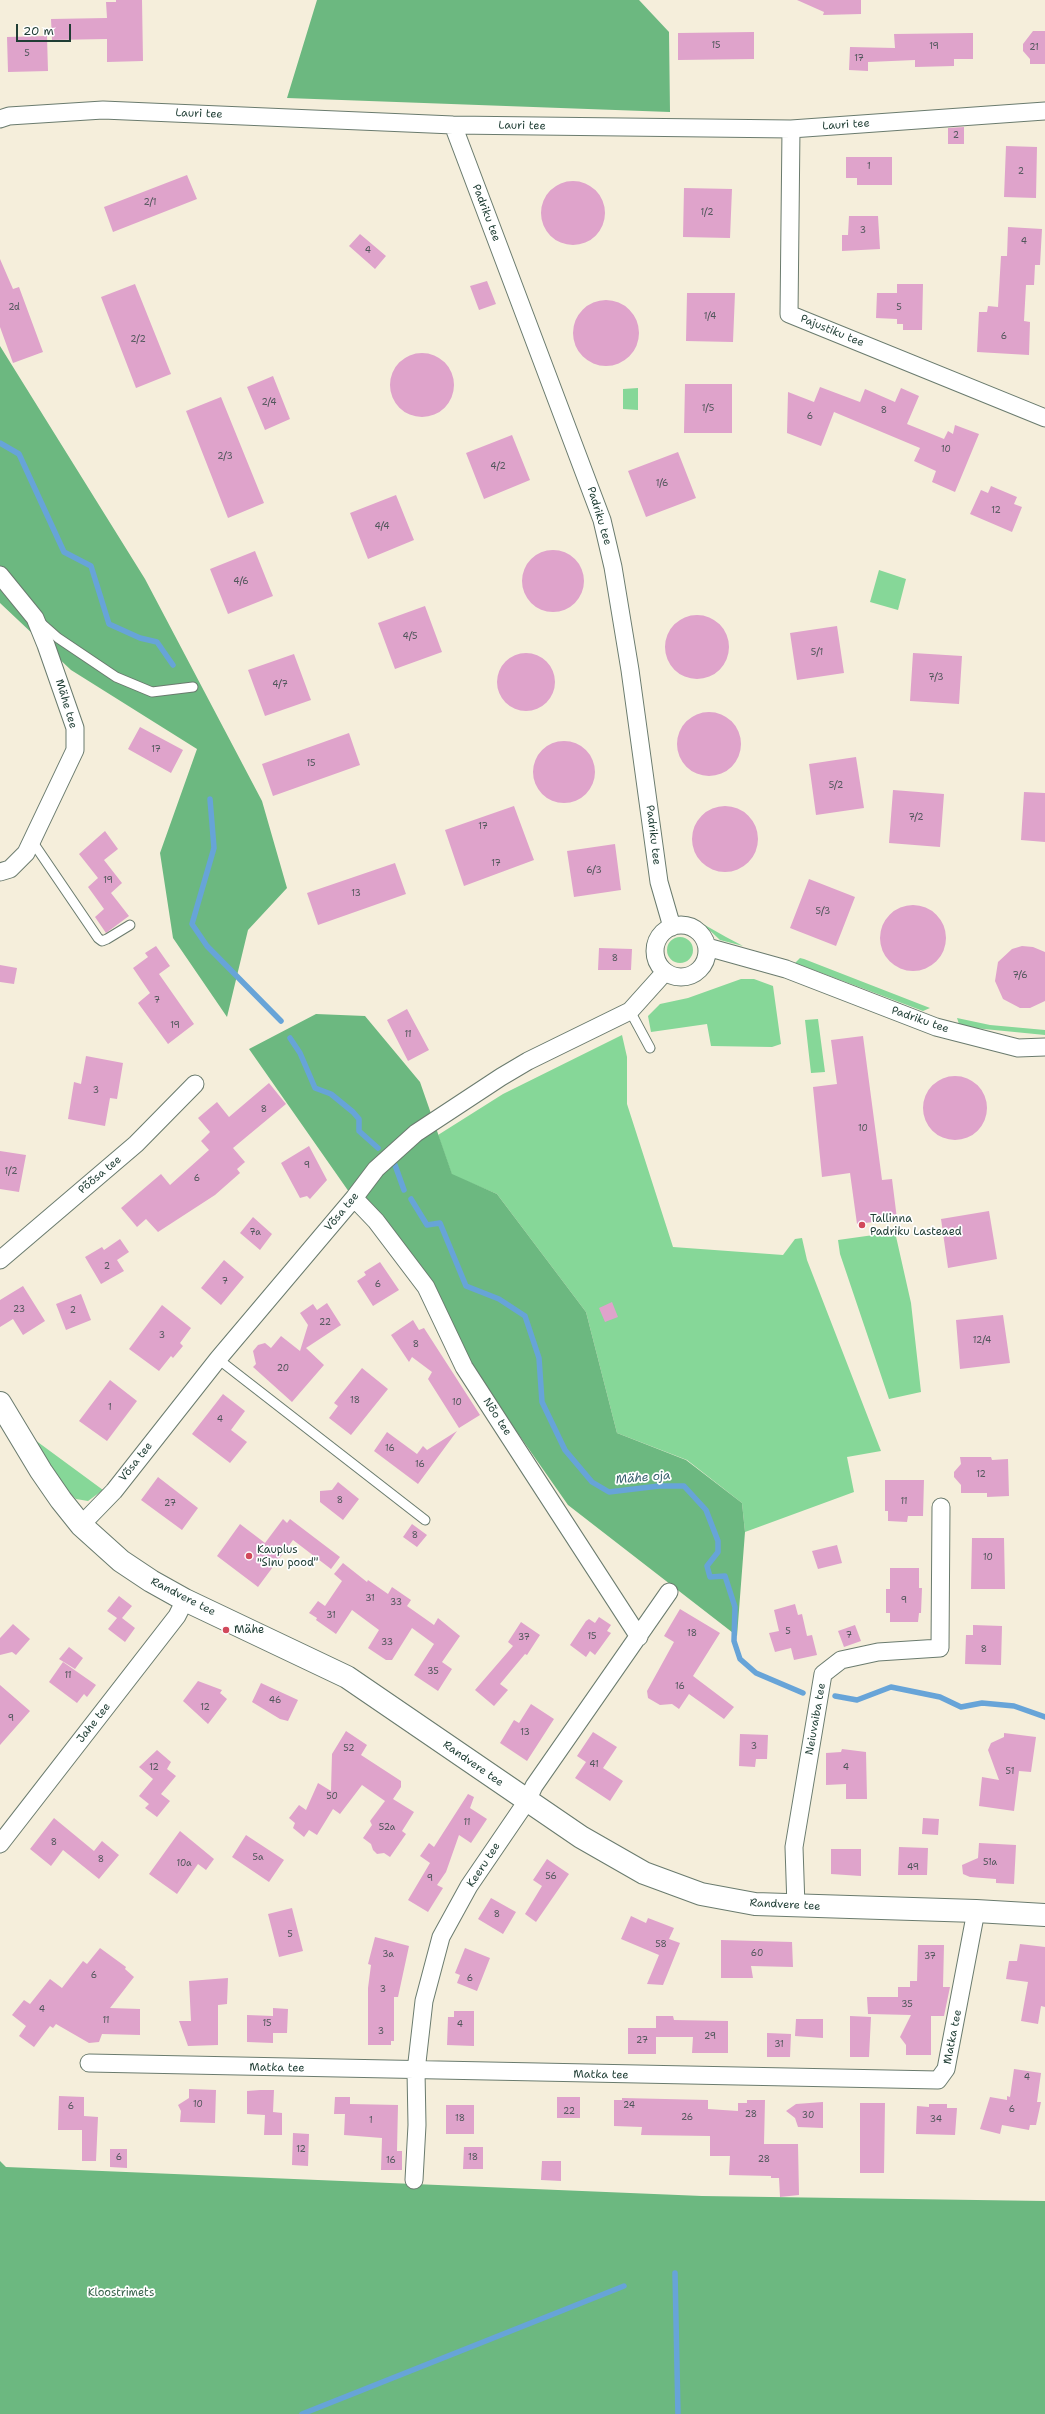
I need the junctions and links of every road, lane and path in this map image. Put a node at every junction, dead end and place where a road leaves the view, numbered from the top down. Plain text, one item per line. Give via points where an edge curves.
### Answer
1 (1045, 111) edge
2 (0, 119) edge
3 (453, 126) junction
4 (791, 129) junction
5 (1045, 418) edge
6 (0, 575) edge
7 (35, 618) junction
8 (193, 687) dead end
9 (32, 840) junction
10 (0, 872) edge
11 (130, 925) dead end
12 (672, 927) junction
13 (707, 947) junction
14 (665, 972) junction
15 (630, 1011) junction
16 (1045, 1047) edge
17 (650, 1048) dead end
18 (195, 1084) dead end
19 (354, 1198) junction
20 (0, 1260) edge
21 (218, 1359) junction
22 (0, 1403) edge
23 (941, 1507) dead end
24 (425, 1520) dead end
25 (80, 1525) junction
26 (669, 1592) dead end
27 (185, 1600) junction
28 (639, 1637) junction
29 (527, 1801) junction
30 (0, 1844) edge
31 (796, 1907) junction
32 (976, 1911) junction
33 (1045, 1915) edge
34 (89, 2063) dead end
35 (416, 2071) junction
36 (414, 2180) dead end

1 - 4 street, Lauri tee
2 - 3 street, Lauri tee via 9,116 104,110
3 - 4 street, Lauri tee
3 - 12 street, Padriku tee via 602,520 613,567 630,670 658,882
4 - 5 street, Pajustiku tee via 789,314
6 - 7 street, Mähe tee
7 - 8 lane via 58,638 116,678 152,692
7 - 9 street, Mähe tee via 75,728 75,750
9 - 10 street, Mähe tee via 26,853 10,869
9 - 11 lane via 98,938 102,941 107,940
12 - 13 street via 690,927 704,938
12 - 14 street via 661,934 655,946 656,961
13 - 14 street via 705,962 694,974 680,978
13 - 16 street, Padriku tee via 786,969 936,1027 1018,1048
14 - 15 street, Võsa tee
15 - 17 lane
15 - 19 street, Võsa tee via 528,1061 416,1133 376,1169
18 - 20 street, Põõsa tee via 136,1144
19 - 21 street, Võsa tee
19 - 28 street, Nõo tee via 376,1221 426,1286 464,1367
21 - 24 lane
21 - 25 street, Võsa tee via 114,1491
22 - 25 main road, Randvere tee via 40,1472
23 - 31 street, Neiuvaiba tee via 940,1648 878,1652 841,1660 823,1674 794,1846
25 - 27 main road, Randvere tee via 121,1561
26 - 28 street, Keeru tee
27 - 29 main road, Randvere tee via 347,1677
27 - 30 street, Jahe tee via 177,1616
28 - 29 street, Keeru tee via 534,1786
29 - 31 main road, Randvere tee via 581,1837 644,1873 701,1894 755,1904
29 - 35 street, Keeru tee via 469,1886 441,1937 424,2001
31 - 32 main road, Randvere tee
32 - 33 main road, Randvere tee
32 - 35 street, Matka tee via 946,2069 938,2080
34 - 35 street, Matka tee
35 - 36 street, Keeru tee

